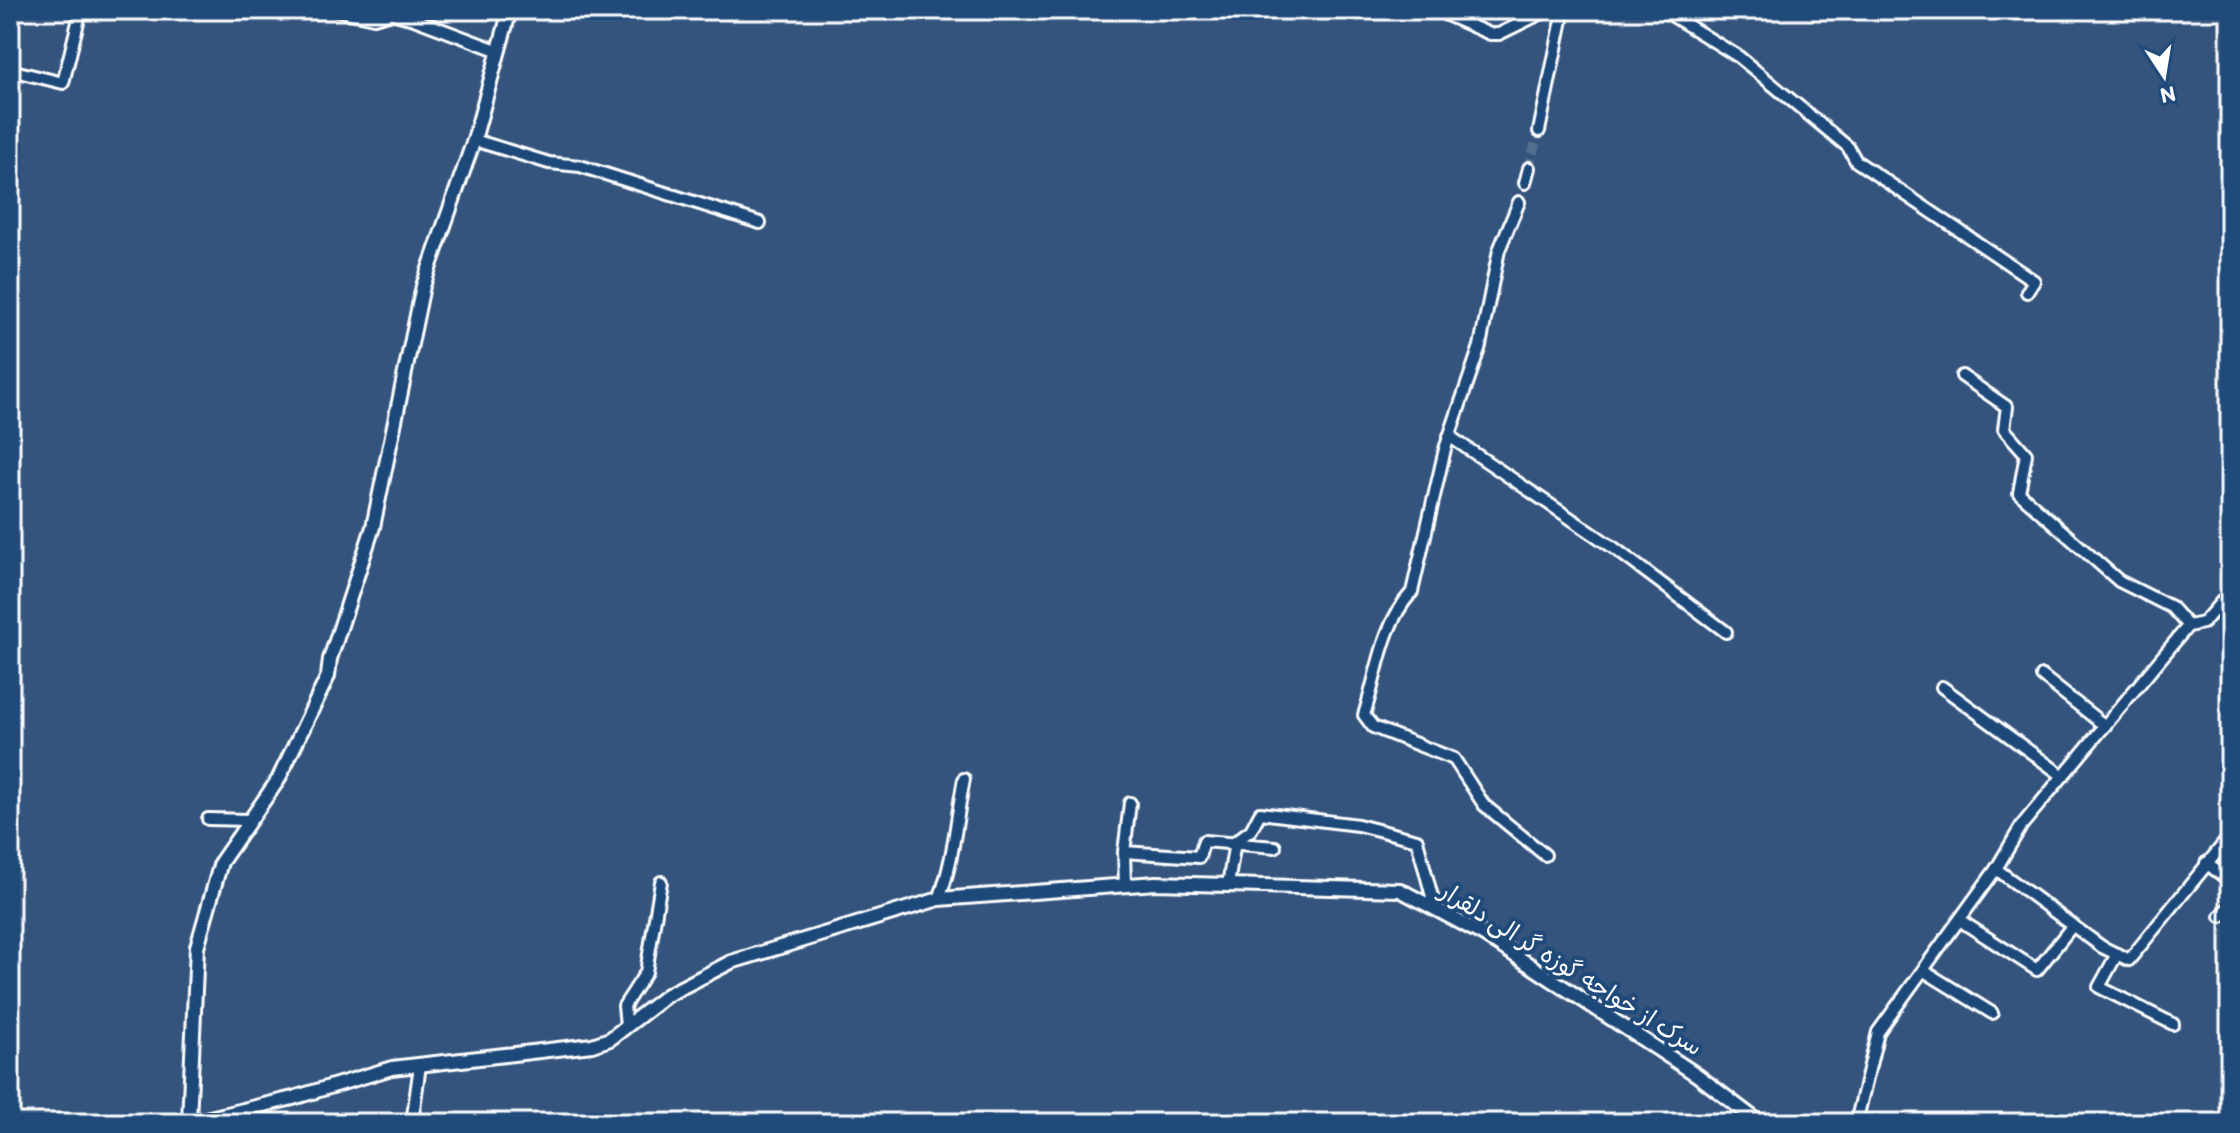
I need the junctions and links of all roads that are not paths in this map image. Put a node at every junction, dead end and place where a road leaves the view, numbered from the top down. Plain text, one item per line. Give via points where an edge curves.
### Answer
1 (81, 10) edge
2 (336, 10) edge
3 (510, 10) edge
4 (1435, 10) edge
5 (1548, 10) edge
6 (1564, 10) edge
7 (1663, 10) edge
8 (499, 51) junction
9 (10, 70) edge
10 (1539, 131) tunnel mouth
11 (474, 140) junction
12 (1529, 168) tunnel mouth
13 (1525, 183) dead end
14 (1519, 202) dead end
15 (760, 223) dead end
16 (2027, 292) dead end
17 (1962, 376) dead end
18 (1449, 436) junction
19 (2230, 592) edge
20 (2188, 626) junction
21 (1726, 632) dead end
22 (2042, 676) dead end
23 (1942, 687) dead end
24 (2105, 726) junction
25 (2063, 776) junction
26 (964, 779) dead end
27 (1130, 803) dead end
28 (208, 819) dead end
29 (250, 820) junction
30 (2230, 836) edge
31 (1235, 842) junction
32 (1275, 847) dead end
33 (1124, 852) junction
34 (1545, 855) dead end
35 (2206, 863) junction
36 (1996, 869) junction
37 (2230, 881) edge
38 (661, 882) dead end
39 (1125, 885) junction
40 (1228, 885) junction
41 (939, 899) junction
42 (2230, 906) edge
43 (1435, 908) junction
44 (2221, 916) dead end
45 (1961, 921) junction
46 (2073, 925) junction
47 (2117, 954) junction
48 (1924, 971) junction
49 (1992, 1013) dead end
50 (2173, 1024) dead end
51 (626, 1026) junction
52 (420, 1065) junction
53 (189, 1122) edge
54 (412, 1123) edge
55 (1760, 1123) edge
56 (1856, 1123) edge

1 - 9 street via 63,83
2 - 8 street via 374,18 391,13
3 - 8 street
4 - 5 street via 1499,34
6 - 10 street
7 - 16 street via 1739,57 1848,147 1856,161 2034,281
8 - 11 street
11 - 15 street via 549,163 580,166
11 - 29 street via 423,286 373,527 328,676 278,780
12 - 13 street
14 - 18 street via 1499,250 1480,346
17 - 20 street via 2007,407 2004,429 2026,454 2019,493 2119,581 2171,607
18 - 21 street
18 - 34 street via 1412,592 1397,609 1364,715 1373,727 1454,759 1484,805
19 - 20 street via 2203,623
20 - 24 street
22 - 24 street
23 - 25 street
24 - 25 street
25 - 36 street via 2022,825
26 - 41 street via 951,867
27 - 33 street
28 - 29 street
29 - 53 street via 221,862 197,947
30 - 35 street
31 - 32 street
31 - 33 street via 1204,841 1199,857
31 - 40 street
31 - 43 street via 1251,830 1260,813 1358,825 1417,840
33 - 39 street
35 - 37 street
35 - 47 street via 2129,960
36 - 45 street
36 - 46 street
38 - 51 street via 646,972 624,1006
39 - 40 street, سرک از خواجه گوزه گر الی دلقرار
39 - 41 street, سرک از خواجه گوزه گر الی دلقرار
40 - 43 street, سرک از خواجه گوزه گر الی دلقرار via 1400,890
41 - 51 street, سرک از خواجه گوزه گر الی دلقرار via 731,962 667,995
42 - 44 street
43 - 55 street, سرک از خواجه گوزه گر الی دلقرار via 1670,1057
45 - 46 street via 2037,970
45 - 48 street
46 - 47 street
47 - 50 street via 2099,987
48 - 49 street
48 - 56 street via 1878,1032
51 - 52 street, سرک از خواجه گوزه گر الی دلقرار via 592,1045
52 - 53 street, سرک از خواجه گوزه گر الی دلقرار
52 - 54 street

